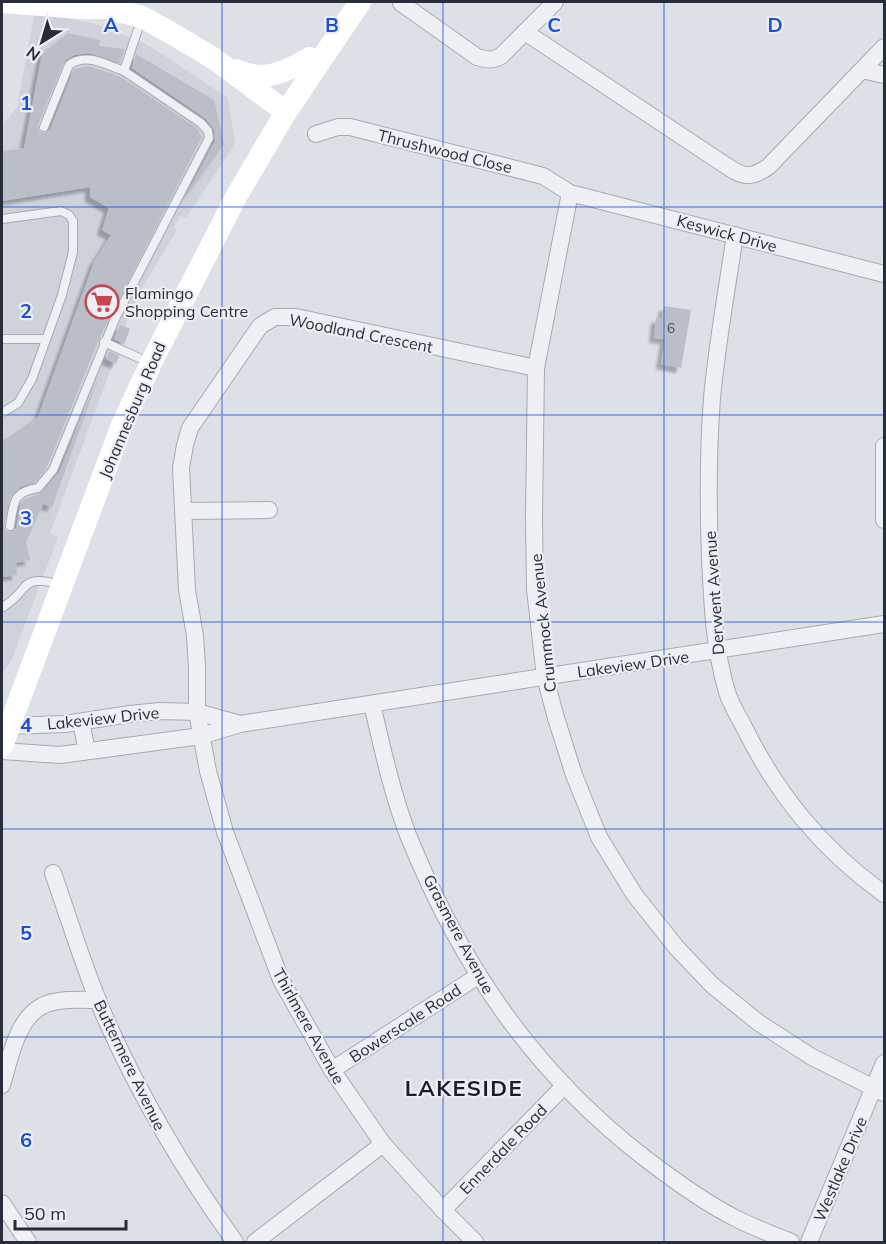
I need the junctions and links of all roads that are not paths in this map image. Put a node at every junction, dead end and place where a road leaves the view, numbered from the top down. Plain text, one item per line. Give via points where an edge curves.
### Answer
1 (3, 2) edge
2 (346, 2) edge
3 (360, 2) edge
4 (555, 2) edge
5 (401, 3) edge
6 (100, 5) edge
7 (142, 17) junction
8 (525, 32) junction
9 (885, 47) edge
10 (213, 58) junction
11 (310, 58) junction
12 (862, 70) junction
13 (124, 71) junction
14 (885, 75) edge
15 (281, 109) junction
16 (44, 127) dead end
17 (316, 134) dead end
18 (570, 193) junction
19 (2, 219) edge
20 (735, 235) junction
21 (885, 274) edge
22 (2, 339) edge
23 (46, 339) junction
24 (104, 342) junction
25 (146, 361) junction
26 (536, 368) junction
27 (2, 414) edge
28 (885, 446) edge
29 (268, 510) dead end
30 (184, 511) junction
31 (885, 520) edge
32 (10, 526) dead end
33 (56, 584) junction
34 (3, 607) edge
35 (885, 624) edge
36 (717, 651) junction
37 (545, 676) junction
38 (372, 704) junction
39 (196, 712) junction
40 (81, 722) junction
41 (240, 724) junction
42 (3, 727) edge
43 (201, 736) junction
44 (2, 751) edge
45 (87, 751) junction
46 (53, 873) dead end
47 (885, 894) edge
48 (478, 976) junction
49 (98, 1000) junction
50 (885, 1063) edge
51 (332, 1070) junction
52 (2, 1084) edge
53 (563, 1087) junction
54 (879, 1091) edge
55 (383, 1144) junction
56 (2, 1203) edge
57 (443, 1210) junction
58 (28, 1242) edge
59 (235, 1242) edge
60 (255, 1242) edge
61 (475, 1242) edge
62 (791, 1242) edge
63 (809, 1242) edge

1 - 6 street via 81,8
2 - 11 street, Johannesburg Road
3 - 15 street, Johannesburg Road
4 - 8 street
5 - 8 street via 477,57 487,60 501,56
6 - 7 street
7 - 10 street
7 - 13 lane
8 - 12 street via 746,177 768,167
9 - 12 street
10 - 11 street via 258,77 281,73
10 - 15 street
11 - 15 street, Johannesburg Road
12 - 14 street
13 - 16 lane via 88,58 76,59 69,65
13 - 24 lane via 201,123 209,138
15 - 25 street, Johannesburg Road
17 - 18 street, Thrushwood Close via 350,127 543,176
18 - 20 street, Keswick Drive
18 - 26 street, Crummock Avenue
19 - 23 lane via 61,211 73,220 73,252
20 - 21 street, Keswick Drive
20 - 36 street, Derwent Avenue via 716,364 709,454
22 - 23 lane
23 - 27 lane via 32,379 18,403
24 - 25 lane
24 - 32 lane via 53,470 38,488 17,496
25 - 33 street, Johannesburg Road
26 - 30 street, Woodland Crescent via 296,317 275,317 260,326 190,428 181,468
26 - 37 street, Crummock Avenue via 535,589
28 - 31 street
29 - 30 street
30 - 39 street, Woodland Crescent via 187,590 197,667
33 - 34 lane via 32,581
33 - 42 street, Johannesburg Road via 28,646
35 - 36 street, Lakeview Drive
36 - 37 street, Lakeview Drive
36 - 47 street, Derwent Avenue via 728,695 783,795 854,872
37 - 38 street, Lakeview Drive
37 - 54 street, Crummock Avenue via 574,775 599,837 634,894 676,947 712,985 759,1023 812,1057
38 - 41 street, Lakeview Drive
38 - 48 street, Grasmere Avenue via 408,833 437,900
39 - 40 street, Lakeview Drive via 130,714
39 - 41 street, Lakeview Drive
39 - 43 street, Woodland Crescent
40 - 42 street, Lakeview Drive
40 - 45 street
41 - 43 street, Lakeview Drive
43 - 45 street, Lakeview Drive
43 - 51 street, Thirlmere Avenue via 225,832 261,932 280,980
44 - 45 street, Lakeview Drive via 60,755
46 - 49 street, Buttermere Avenue
48 - 51 street, Bowerscale Road
48 - 53 street, Grasmere Avenue via 516,1031
49 - 52 street via 60,1001 42,1006 29,1017 20,1031
49 - 59 street, Buttermere Avenue via 149,1110
50 - 54 street, Westlake Drive
51 - 55 street, Thirlmere Avenue
53 - 57 street, Ennerdale Road
53 - 62 street, Grasmere Avenue via 623,1141 702,1199
54 - 63 street, Westlake Drive
55 - 57 street, Thirlmere Avenue
55 - 60 street
56 - 58 street
57 - 61 street, Thirlmere Avenue

